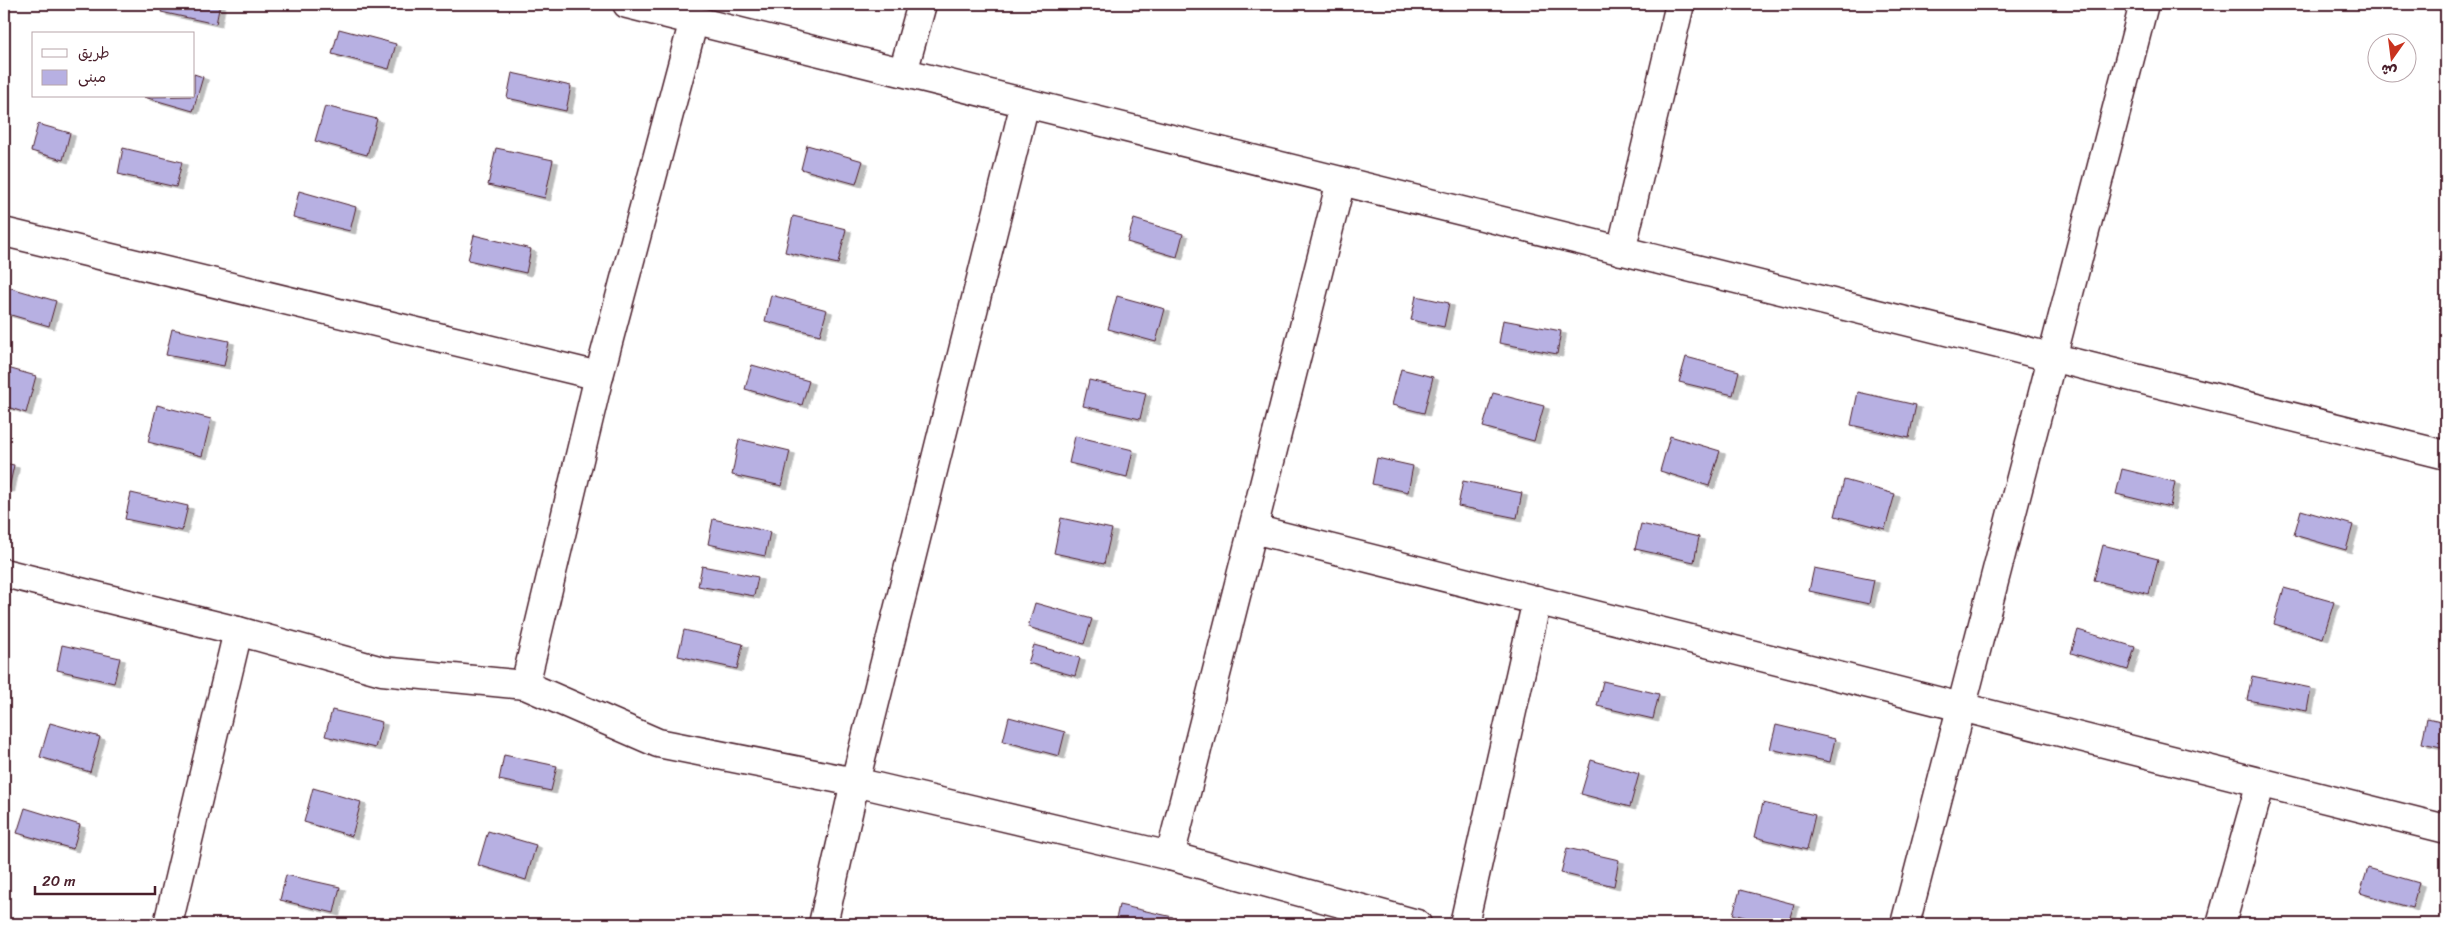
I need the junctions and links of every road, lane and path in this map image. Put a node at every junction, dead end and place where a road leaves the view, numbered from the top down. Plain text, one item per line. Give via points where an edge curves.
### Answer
1 (627, 4) edge
2 (922, 4) edge
3 (1680, 4) edge
4 (2138, 5) edge
5 (694, 20) junction
6 (903, 72) junction
7 (1025, 103) junction
8 (1341, 181) junction
9 (4, 232) edge
10 (1621, 251) junction
11 (2052, 358) junction
12 (599, 376) junction
13 (2446, 455) edge
14 (1253, 529) junction
15 (4, 573) edge
16 (1537, 600) junction
17 (238, 631) junction
18 (525, 685) junction
19 (1962, 707) junction
20 (855, 782) junction
21 (2261, 782) junction
22 (2446, 829) edge
23 (1170, 856) junction
24 (168, 924) edge
25 (823, 924) edge
26 (1417, 924) edge
27 (1464, 924) edge
28 (1905, 924) edge
29 (2221, 924) edge

1 - 5 street
2 - 6 street
3 - 10 street
4 - 11 street
5 - 6 street
5 - 12 street
6 - 7 street
7 - 8 street
7 - 20 street
8 - 10 street
8 - 14 street
9 - 12 street
10 - 11 street
11 - 13 street
11 - 19 street
12 - 18 street
14 - 16 street
14 - 23 street
15 - 17 street
16 - 19 street
16 - 27 street
17 - 18 street via 382,671
17 - 24 street
18 - 20 street via 658,743
19 - 21 street
19 - 28 street
20 - 23 street
20 - 25 street
21 - 22 street
21 - 29 street
23 - 26 street

